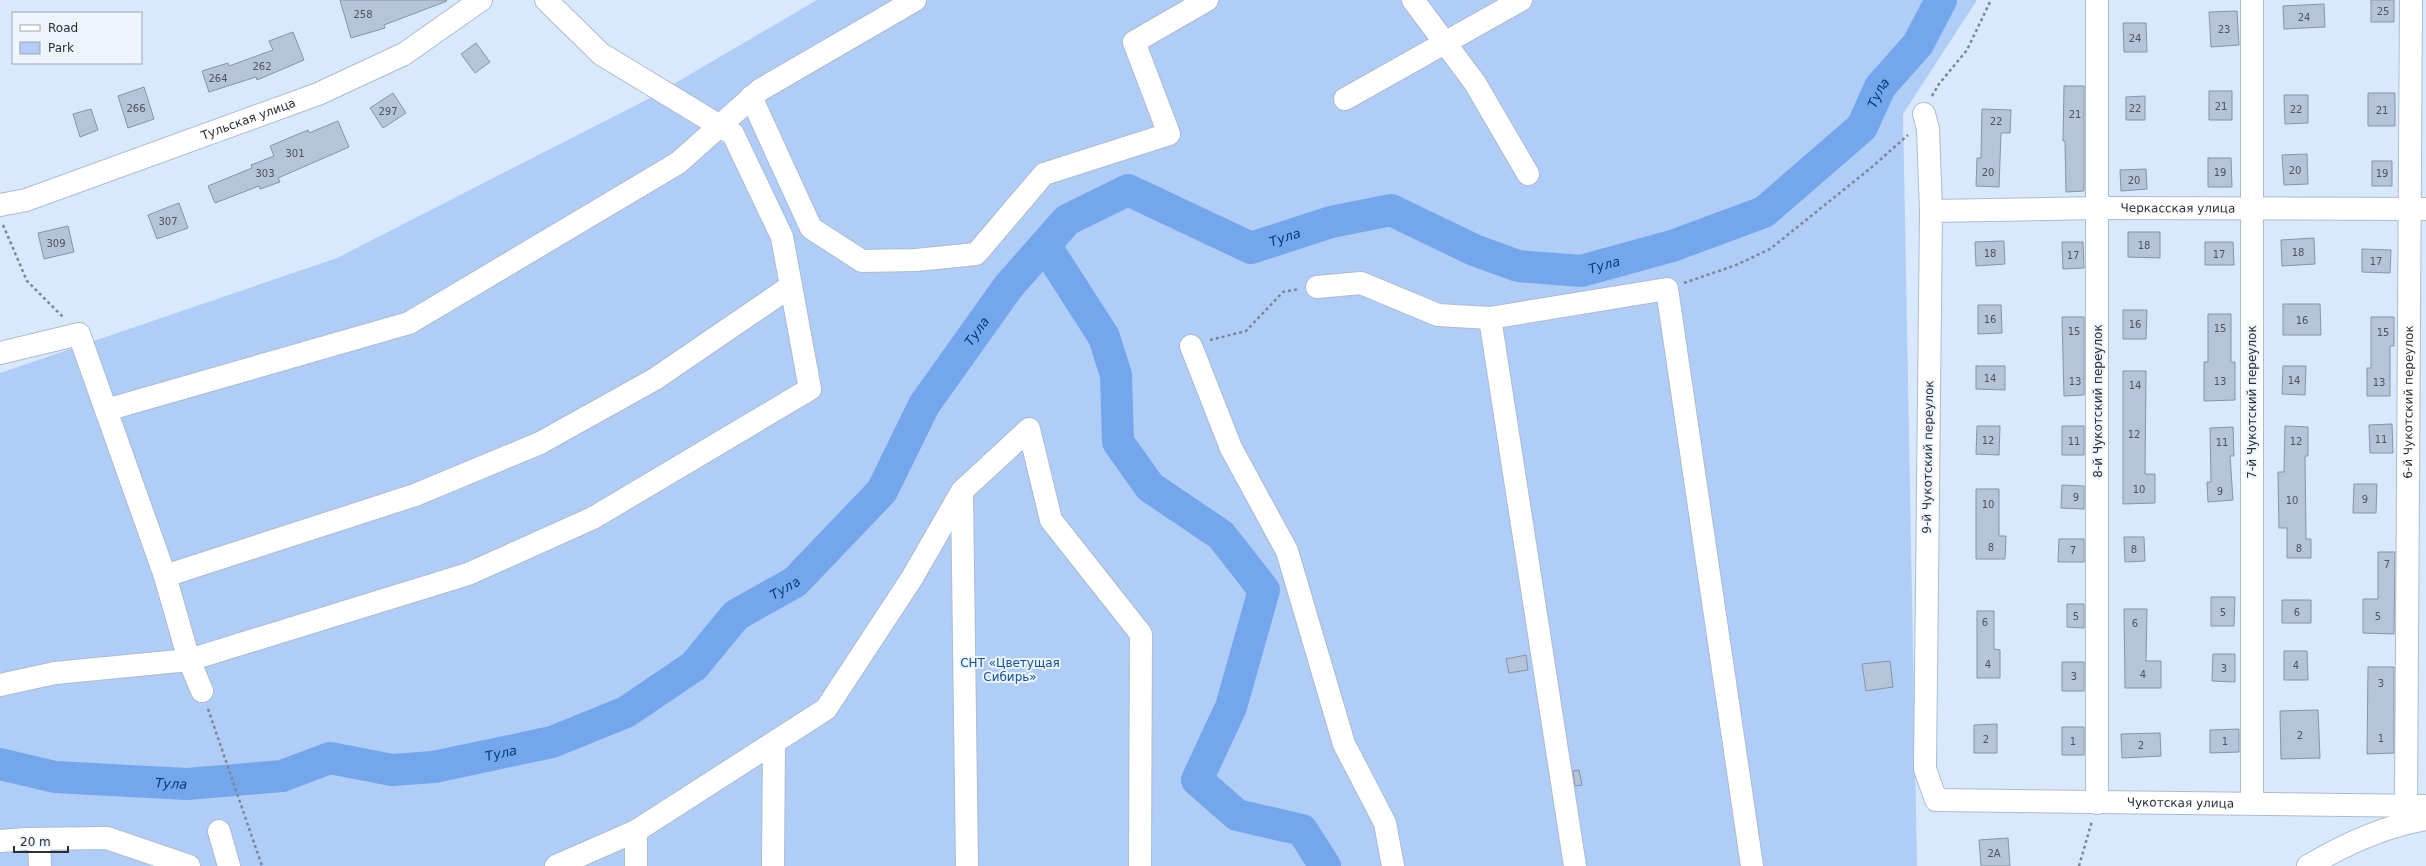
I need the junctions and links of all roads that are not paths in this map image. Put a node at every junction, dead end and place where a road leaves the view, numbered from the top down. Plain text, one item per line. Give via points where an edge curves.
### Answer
1 (481, 0) edge
2 (546, 0) edge
3 (915, 0) edge
4 (1207, 0) edge
5 (1413, 0) edge
6 (1522, 0) edge
7 (2097, 0) edge
8 (2252, 0) edge
9 (2411, 0) edge
10 (1445, 44) junction
11 (751, 97) junction
12 (1345, 99) dead end
13 (1924, 114) road end
14 (719, 125) junction
15 (1528, 174) dead end
16 (0, 205) edge
17 (2098, 208) junction
18 (2417, 209) edge
19 (2252, 210) junction
20 (1931, 211) junction
21 (791, 286) junction
22 (1317, 287) road end
23 (1490, 318) junction
24 (1191, 346) road end
25 (0, 353) edge
26 (106, 410) junction
27 (962, 491) junction
28 (165, 576) junction
29 (189, 660) junction
30 (0, 685) edge
31 (202, 691) road end
32 (774, 744) junction
33 (1936, 800) joint
34 (2097, 803) junction
35 (2252, 803) junction
36 (2416, 805) edge
37 (2426, 819) edge
38 (219, 831) dead end
39 (636, 831) junction
40 (39, 840) junction
41 (0, 841) edge
42 (40, 866) edge
43 (189, 866) edge
44 (229, 866) edge
45 (556, 866) edge
46 (636, 866) edge
47 (773, 866) edge
48 (967, 866) edge
49 (1140, 866) edge
50 (1394, 866) edge
51 (1575, 866) edge
52 (1752, 866) edge
53 (2308, 866) edge

1 - 16 street, Тульская улица via 404,54 318,94 26,200
2 - 14 street via 601,54
3 - 11 street
4 - 11 street via 1134,42 1169,134 1044,174 976,254 916,260 862,261 811,228
5 - 10 street
6 - 10 street
7 - 17 street, 8-й Чукотский переулок
8 - 19 street, 7-й Чукотский переулок
9 - 18 street, 6-й Чукотский переулок
10 - 12 street
10 - 15 street via 1475,83
11 - 14 street
13 - 20 street, 9-й Чукотский переулок via 1928,129
14 - 21 street via 733,134 782,237
14 - 26 street via 678,163 409,323
17 - 19 street, Черкасская улица
17 - 20 street, Черкасская улица
17 - 34 street, 8-й Чукотский переулок
18 - 19 street, Черкасская улица
18 - 36 street, 6-й Чукотский переулок
19 - 35 street, 7-й Чукотский переулок
20 - 33 street, 9-й Чукотский переулок via 1925,769
21 - 28 street via 655,380 540,443 415,495
21 - 29 street via 810,389 593,518 468,574
22 - 23 street via 1361,283 1438,315
23 - 51 street
23 - 52 street via 1667,289
24 - 50 street via 1231,448 1287,551 1344,744 1385,823
25 - 26 street via 79,334
26 - 28 street
27 - 32 street via 912,578 826,709
27 - 48 street
27 - 49 street via 1028,429 1051,520 1141,634
28 - 29 street
29 - 30 street via 55,674
29 - 31 street
32 - 39 street
32 - 47 street
33 - 34 street, Чукотская улица
34 - 35 street, Чукотская улица
35 - 36 street, Чукотская улица
37 - 53 street via 2404,823 2342,845
38 - 44 street
39 - 45 street
39 - 46 street
40 - 41 street
40 - 42 street
40 - 43 street via 107,838

